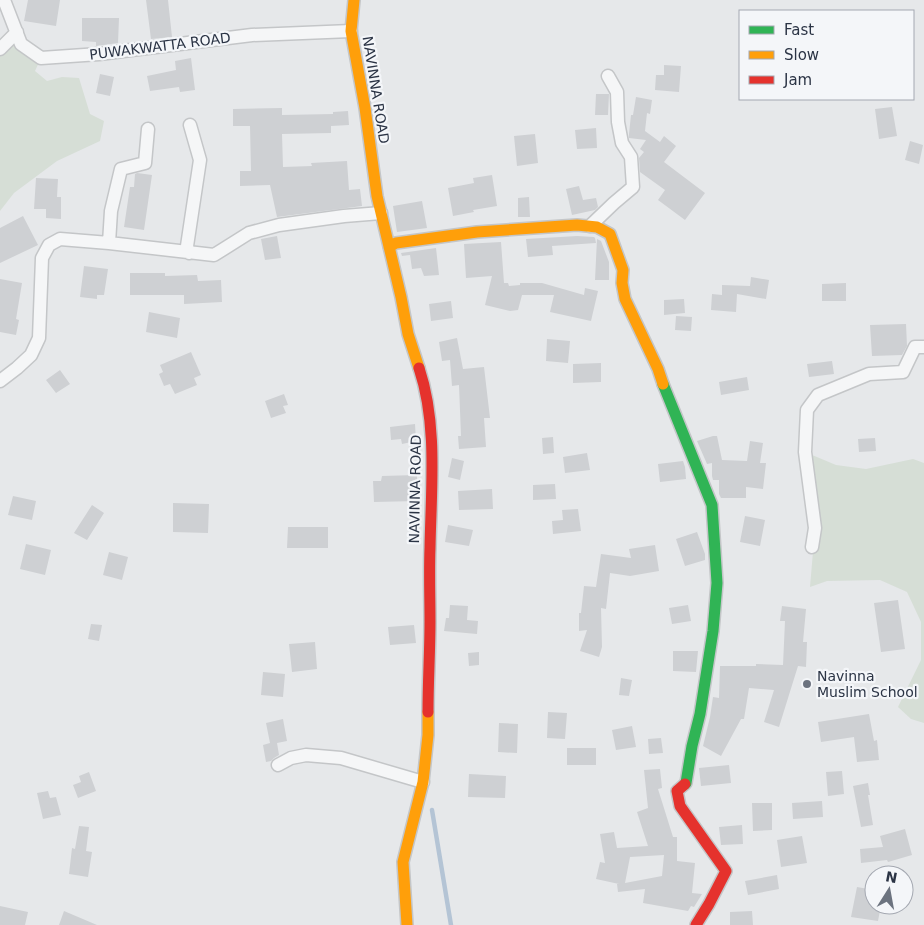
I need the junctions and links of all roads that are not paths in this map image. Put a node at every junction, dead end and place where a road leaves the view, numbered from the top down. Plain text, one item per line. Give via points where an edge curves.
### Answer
1 (4, 0) edge
2 (354, 0) edge
3 (351, 31) junction
4 (17, 32) junction
5 (0, 49) edge
6 (608, 76) dead end
7 (190, 126) dead end
8 (148, 130) dead end
9 (381, 213) junction
10 (590, 226) junction
11 (109, 243) junction
12 (389, 248) junction
13 (189, 253) junction
14 (924, 347) edge
15 (0, 381) edge
16 (812, 547) dead end
17 (278, 765) dead end
18 (423, 782) junction
19 (407, 925) edge
20 (696, 925) edge

1 - 4 street, PUWAKWATTA ROAD
2 - 3 street, NAVINNA ROAD
3 - 4 street, PUWAKWATTA ROAD via 252,35 41,58 21,44
3 - 9 street, NAVINNA ROAD
4 - 5 street
6 - 10 street via 617,92 620,136 631,157 633,187
7 - 13 street via 200,160 187,246
8 - 11 street via 145,163 120,169 111,211
9 - 12 street, NAVINNA ROAD
9 - 13 street via 279,225 249,233 214,255
10 - 12 street via 477,232 396,244
10 - 20 street via 610,234 623,270 625,300 658,369 714,513 717,584 713,630 686,783 677,791 680,806 726,871
11 - 13 street
11 - 15 street via 60,239 49,245 42,258 39,338 31,355
12 - 18 street, NAVINNA ROAD via 408,334 424,382 430,423 428,734
14 - 16 street via 915,347 903,372 869,374 818,395 807,410 805,452 815,528
17 - 18 street via 306,755 341,758
18 - 19 street, NAVINNA ROAD via 403,862

